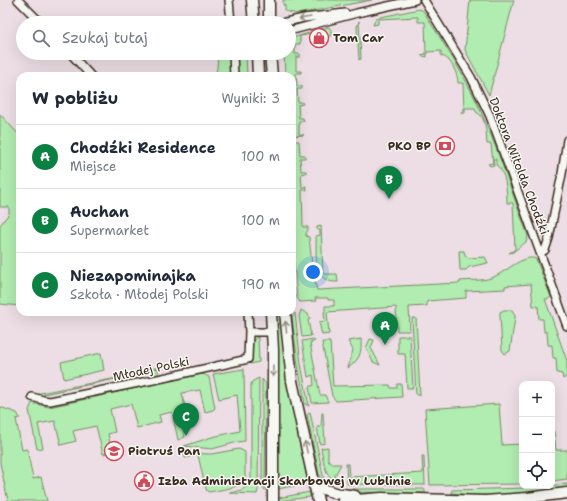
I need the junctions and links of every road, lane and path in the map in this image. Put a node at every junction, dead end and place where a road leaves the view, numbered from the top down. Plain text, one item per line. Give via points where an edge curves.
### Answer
1 (18, 0) edge
2 (229, 0) edge
3 (252, 0) edge
4 (269, 0) edge
5 (415, 0) edge
6 (424, 0) edge
7 (357, 13) junction
8 (34, 16) edge
9 (230, 16) edge
10 (253, 16) edge
11 (269, 16) edge
12 (296, 20) edge
13 (296, 29) edge
14 (76, 60) edge
15 (233, 60) edge
16 (257, 60) edge
17 (271, 60) edge
18 (87, 72) edge
19 (234, 72) edge
20 (258, 72) edge
21 (272, 72) edge
22 (567, 140) edge
23 (541, 252) junction
24 (248, 316) edge
25 (271, 316) edge
26 (285, 316) edge
27 (567, 326) edge
28 (249, 332) junction
29 (272, 332) junction
30 (32, 397) dead end
31 (314, 486) junction
32 (567, 493) edge
33 (368, 498) junction
34 (274, 501) edge
35 (318, 501) edge
36 (343, 501) edge

1 - 8 street
2 - 9 street
3 - 10 street
4 - 11 street
5 - 7 street
6 - 23 street, Doktora Witolda Chodźki via 471,77 490,116
7 -> 12 street via 336,13
7 - 13 street
14 - 18 street
15 - 19 street
16 - 20 street
17 - 21 street
22 - 23 street via 547,245
23 - 27 street, Doktora Witolda Chodźki
24 - 28 street, Młodej Polski
25 - 29 street
31 -> 26 street via 292,381
28 - 29 street
28 - 30 street, Młodej Polski via 248,359 50,401
29 -> 34 street
31 - 33 street via 335,493
31 - 35 street
32 - 33 street via 485,501
33 - 36 street

